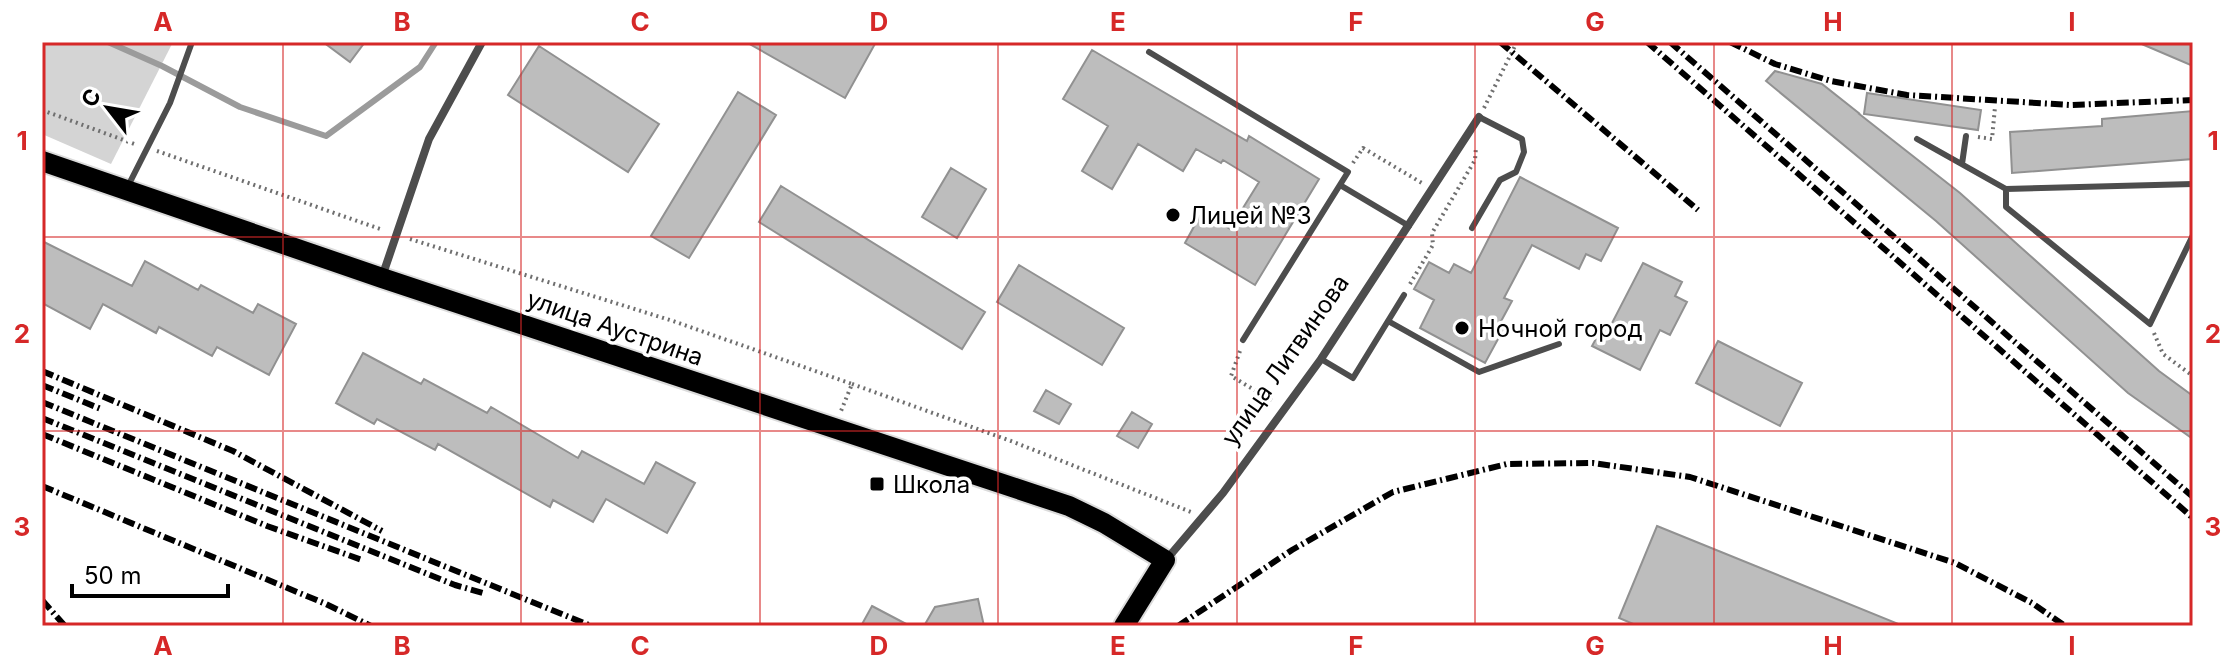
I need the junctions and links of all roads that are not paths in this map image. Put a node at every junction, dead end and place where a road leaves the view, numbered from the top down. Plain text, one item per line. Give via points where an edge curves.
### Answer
1 (482, 42) edge
2 (190, 46) edge
3 (1149, 52) dead end
4 (1479, 117) joint
5 (1966, 136) road end
6 (1917, 139) dead end
7 (42, 161) edge
8 (1962, 164) junction
9 (2193, 184) edge
10 (1340, 185) junction
11 (2006, 189) junction
12 (126, 190) junction
13 (1409, 226) junction
14 (1472, 228) dead end
15 (2193, 235) edge
16 (382, 278) junction
17 (1404, 295) road end
18 (1388, 321) junction
19 (1243, 340) road end
20 (1559, 344) dead end
21 (1321, 359) junction
22 (1165, 560) junction
23 (1124, 626) edge

1 - 16 street via 429,139
2 - 12 lane via 170,103
3 - 10 lane via 1348,172
4 - 13 street, улица Литвинова
4 - 14 lane via 1522,139 1524,152 1516,172 1500,180
5 - 8 lane
6 - 8 lane
7 - 12 main road, улица Аустрина
8 - 11 lane
9 - 11 lane
10 - 13 lane
10 - 19 lane
11 - 15 lane via 2006,207 2150,324
12 - 16 main road, улица Аустрина
13 - 21 street, улица Литвинова
16 - 22 main road, улица Аустрина via 1069,506
17 - 18 lane
18 - 20 lane via 1479,372
18 - 21 lane via 1353,378
21 - 22 street, улица Литвинова via 1223,493
22 - 23 main road, улица Литвинова

